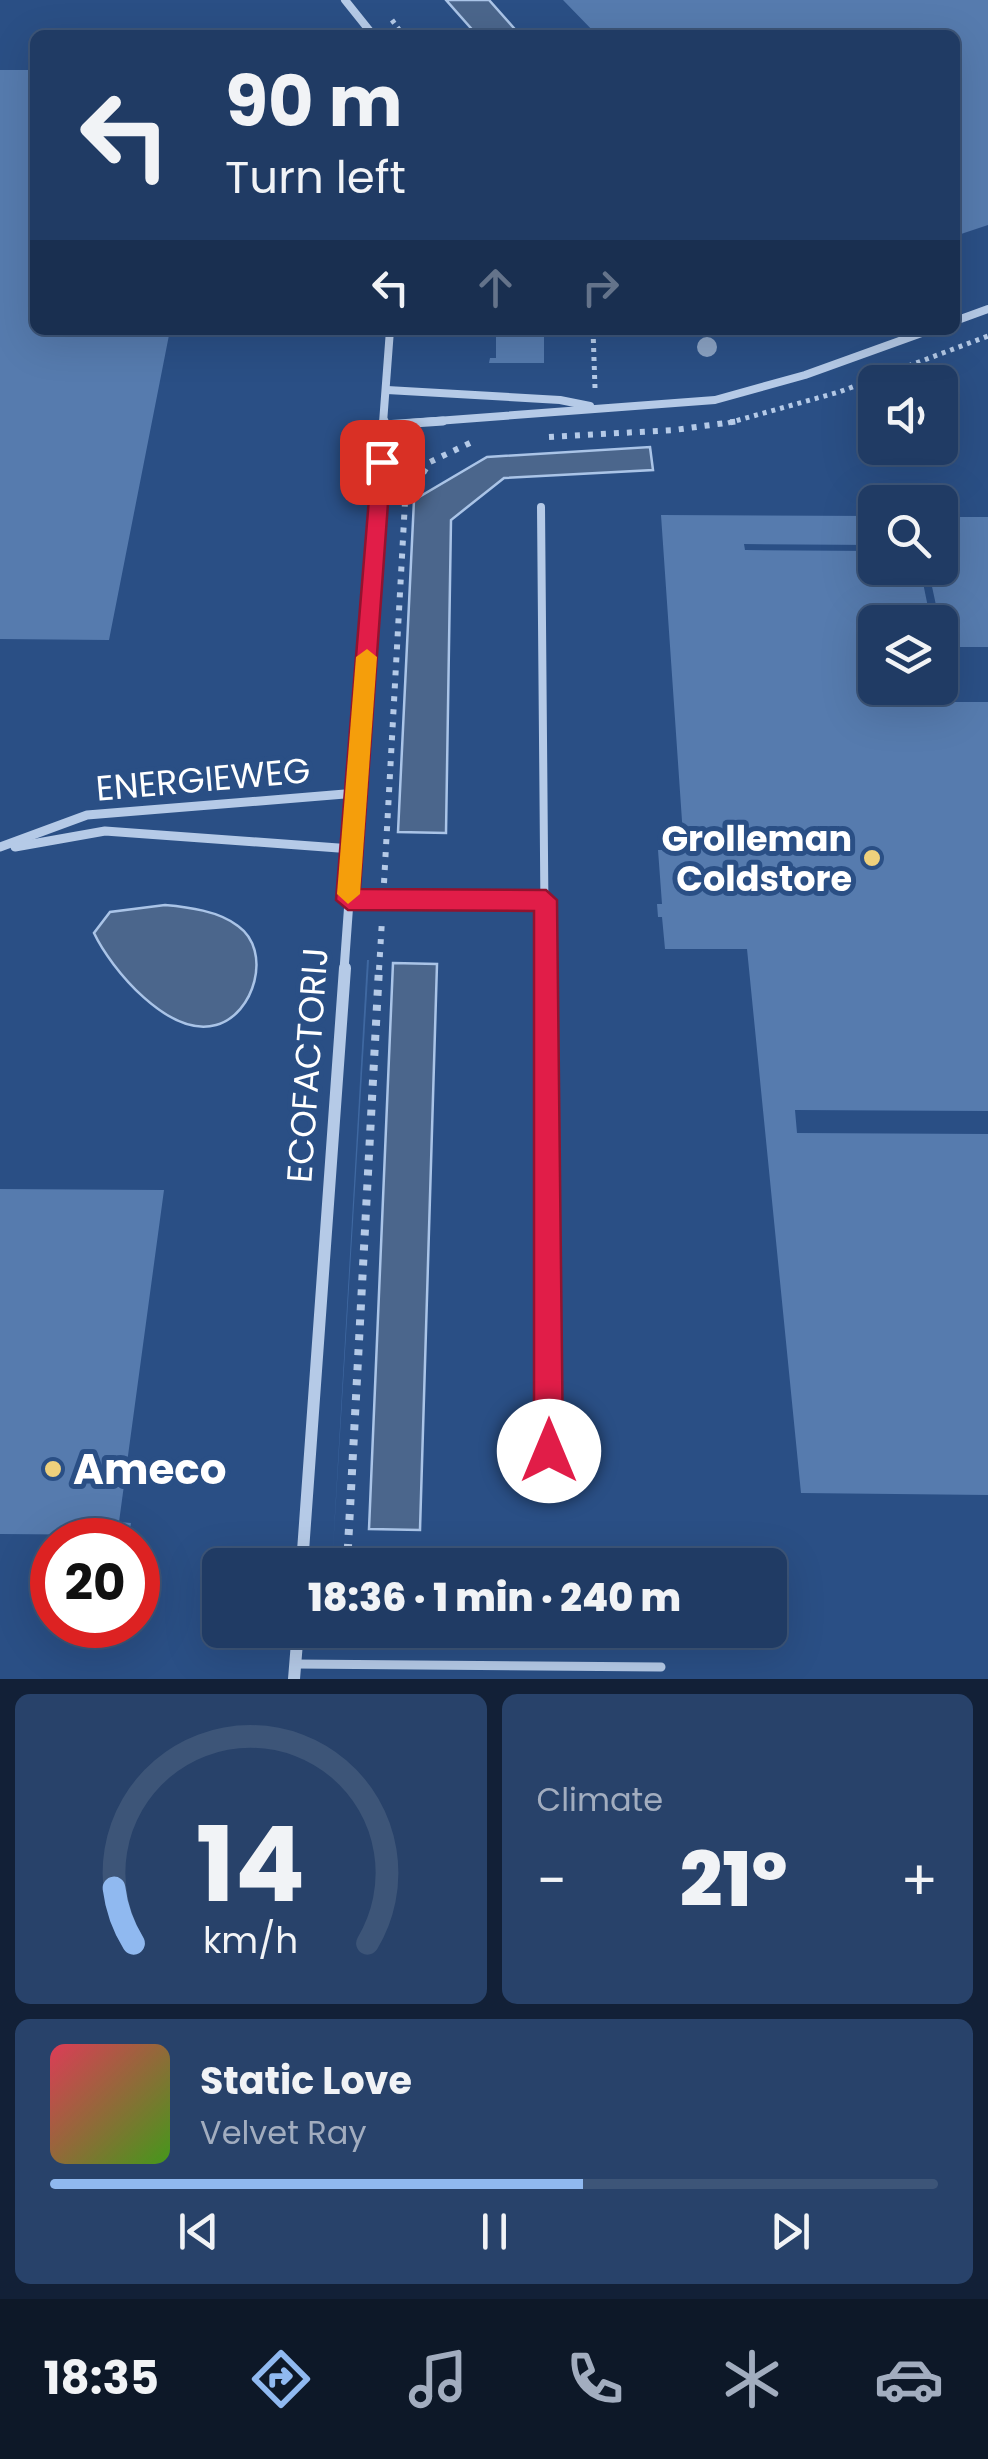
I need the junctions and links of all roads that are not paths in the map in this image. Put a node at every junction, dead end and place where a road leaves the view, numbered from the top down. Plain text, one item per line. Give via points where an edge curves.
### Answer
1 (345, 0) edge
2 (370, 30) edge
3 (988, 309) edge
4 (960, 319) edge
5 (390, 335) edge
6 (915, 335) edge
7 (386, 390) junction
8 (595, 407) junction
9 (384, 425) junction
10 (541, 507) dead end
11 (357, 792) junction
12 (0, 848) edge
13 (352, 848) junction
14 (348, 900) junction
15 (546, 900) junction
16 (549, 1490) dead end
17 (303, 1548) edge
18 (661, 1667) dead end
19 (295, 1672) edge

1 - 2 street
3 - 4 street
5 - 7 street, ECOFACTORIJ
6 - 8 street via 746,393 684,404
7 - 8 street
7 - 9 street, ECOFACTORIJ
8 - 9 street
9 - 11 street, ECOFACTORIJ
10 - 15 lane
11 - 12 street, ENERGIEWEG via 86,816
11 - 13 street, ECOFACTORIJ
12 - 13 street, ENERGIEWEG via 105,831
13 - 14 street, ECOFACTORIJ
14 - 15 lane
14 - 17 street, ECOFACTORIJ
15 - 16 lane
18 - 19 lane

